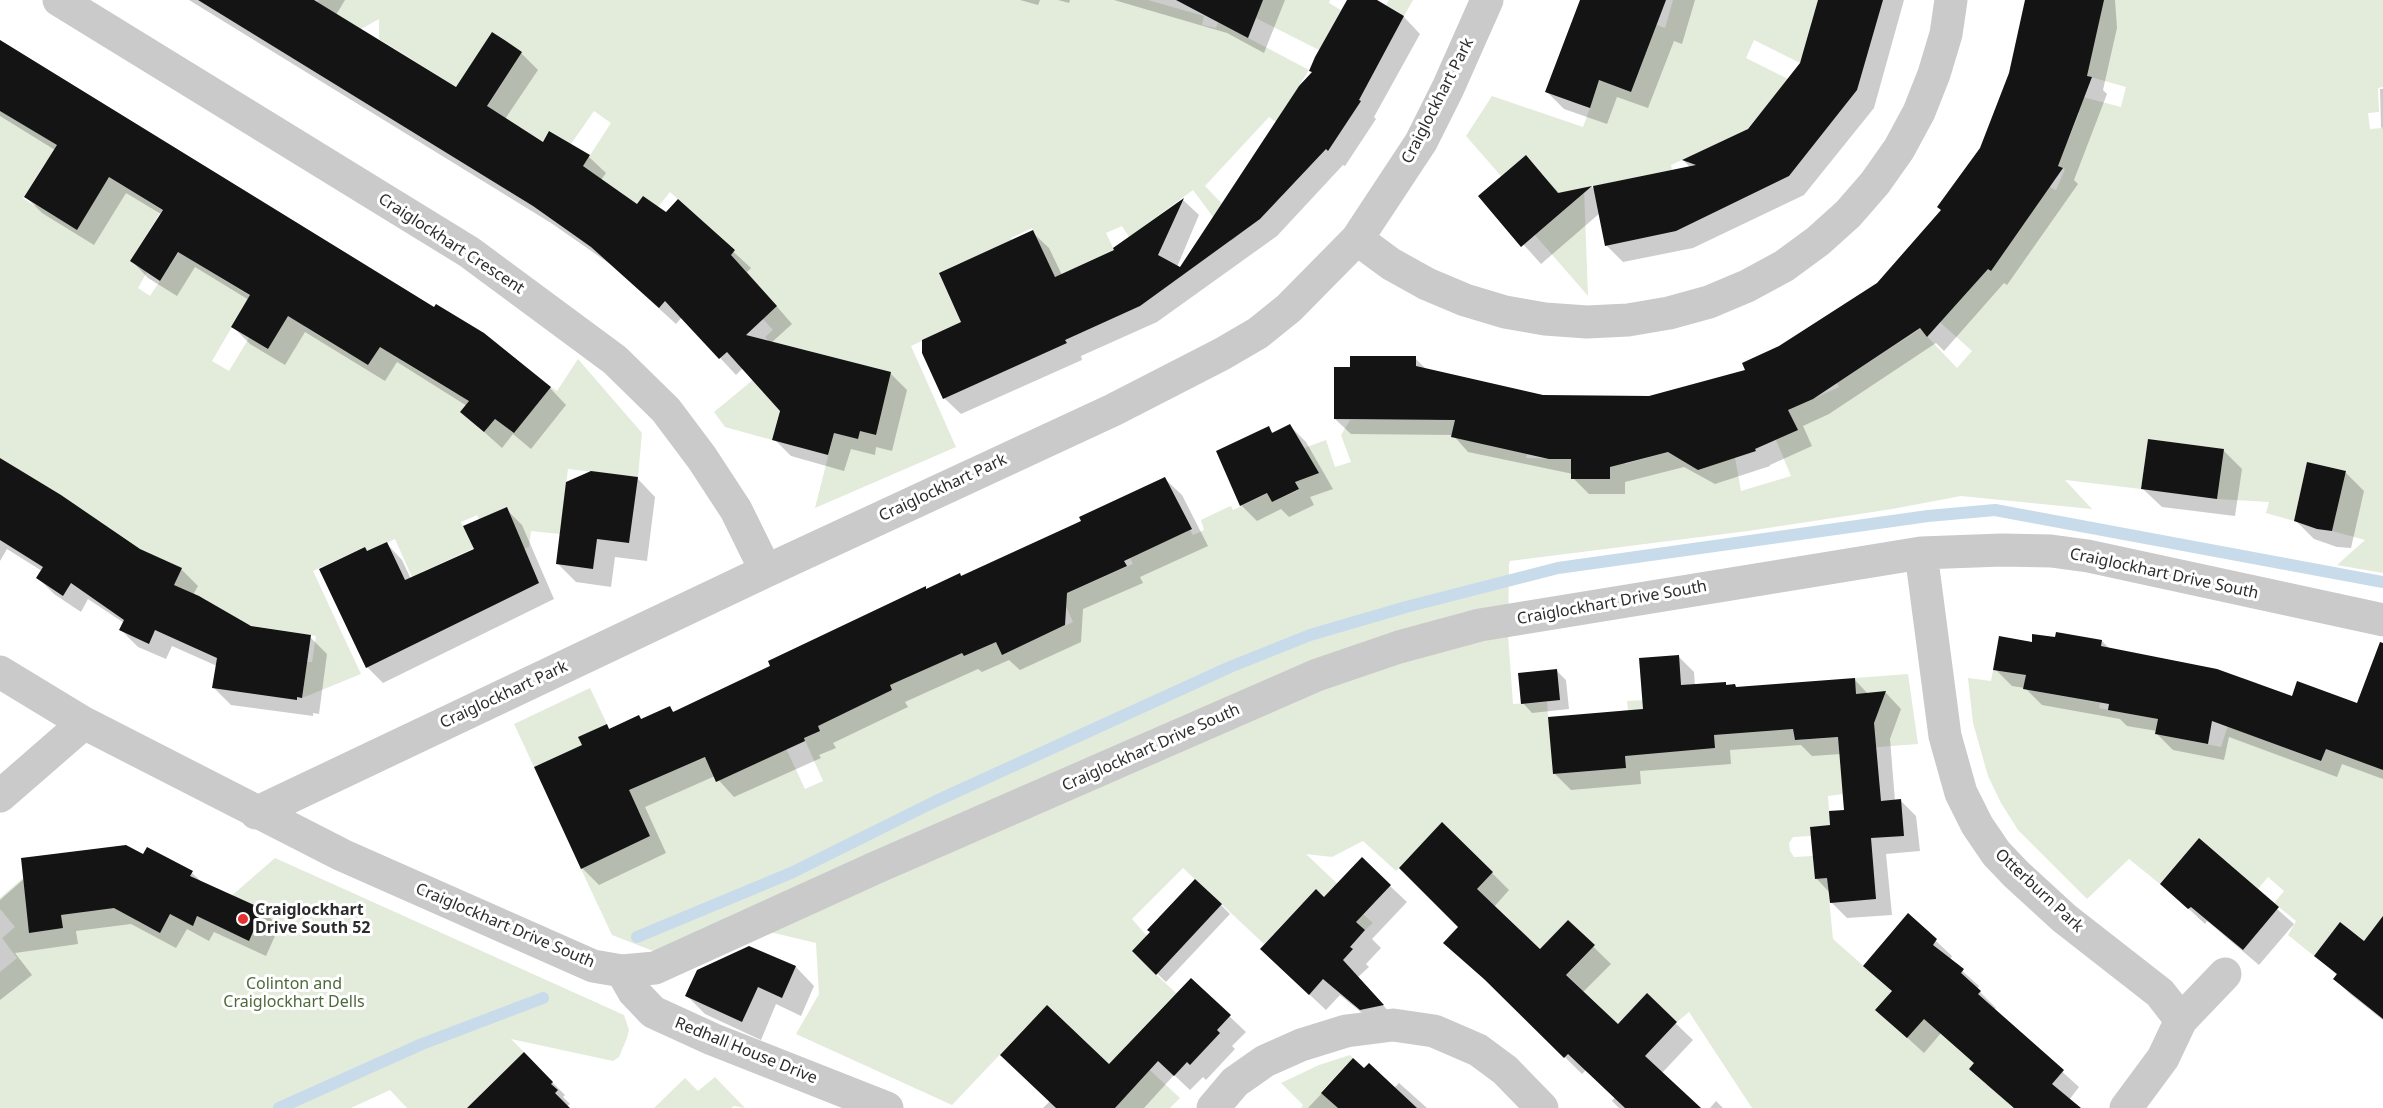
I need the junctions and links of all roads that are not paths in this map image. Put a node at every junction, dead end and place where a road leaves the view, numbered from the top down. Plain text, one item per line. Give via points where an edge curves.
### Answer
1 (58, 0) edge
2 (1486, 0) edge
3 (1951, 0) edge
4 (1357, 239) junction
5 (1922, 553) junction
6 (766, 571) junction
7 (2383, 620) edge
8 (0, 672) edge
9 (84, 723) junction
10 (0, 796) edge
11 (256, 813) junction
12 (622, 971) junction
13 (2225, 974) dead end
14 (2181, 1020) junction
15 (887, 1108) edge
16 (1213, 1108) edge
17 (1542, 1108) edge
18 (2126, 1108) edge

1 - 6 street, Craiglockhart Crescent via 469,252 615,360 666,410 702,458 736,510
2 - 4 street, Craiglockhart Park via 1421,142
3 - 4 street via 1943,44 1923,102 1899,149 1875,183 1848,214 1801,254 1747,286 1709,302 1628,320 1587,322 1515,314 1426,284
4 - 6 street, Craiglockhart Park via 1289,308 1258,333 1222,354 1113,410
5 - 7 street, Craiglockhart Drive South via 2021,550 2088,556
5 - 12 street, Craiglockhart Drive South via 1480,625 1399,647 1306,680 875,868 655,969
5 - 14 street, Otterburn Park via 1945,736 1961,793 1977,825 1996,854 2016,874 2064,918 2160,993
6 - 11 street, Craiglockhart Park
8 - 9 street, Craiglockhart Drive South
9 - 10 street
9 - 11 street, Craiglockhart Drive South
11 - 12 street, Craiglockhart Drive South via 593,966
12 - 15 street, Redhall House Drive via 634,992 653,1012
13 - 14 street
14 - 18 street via 2163,1058
16 - 17 street via 1235,1082 1265,1061 1346,1031 1393,1025 1434,1031 1478,1050 1505,1070

